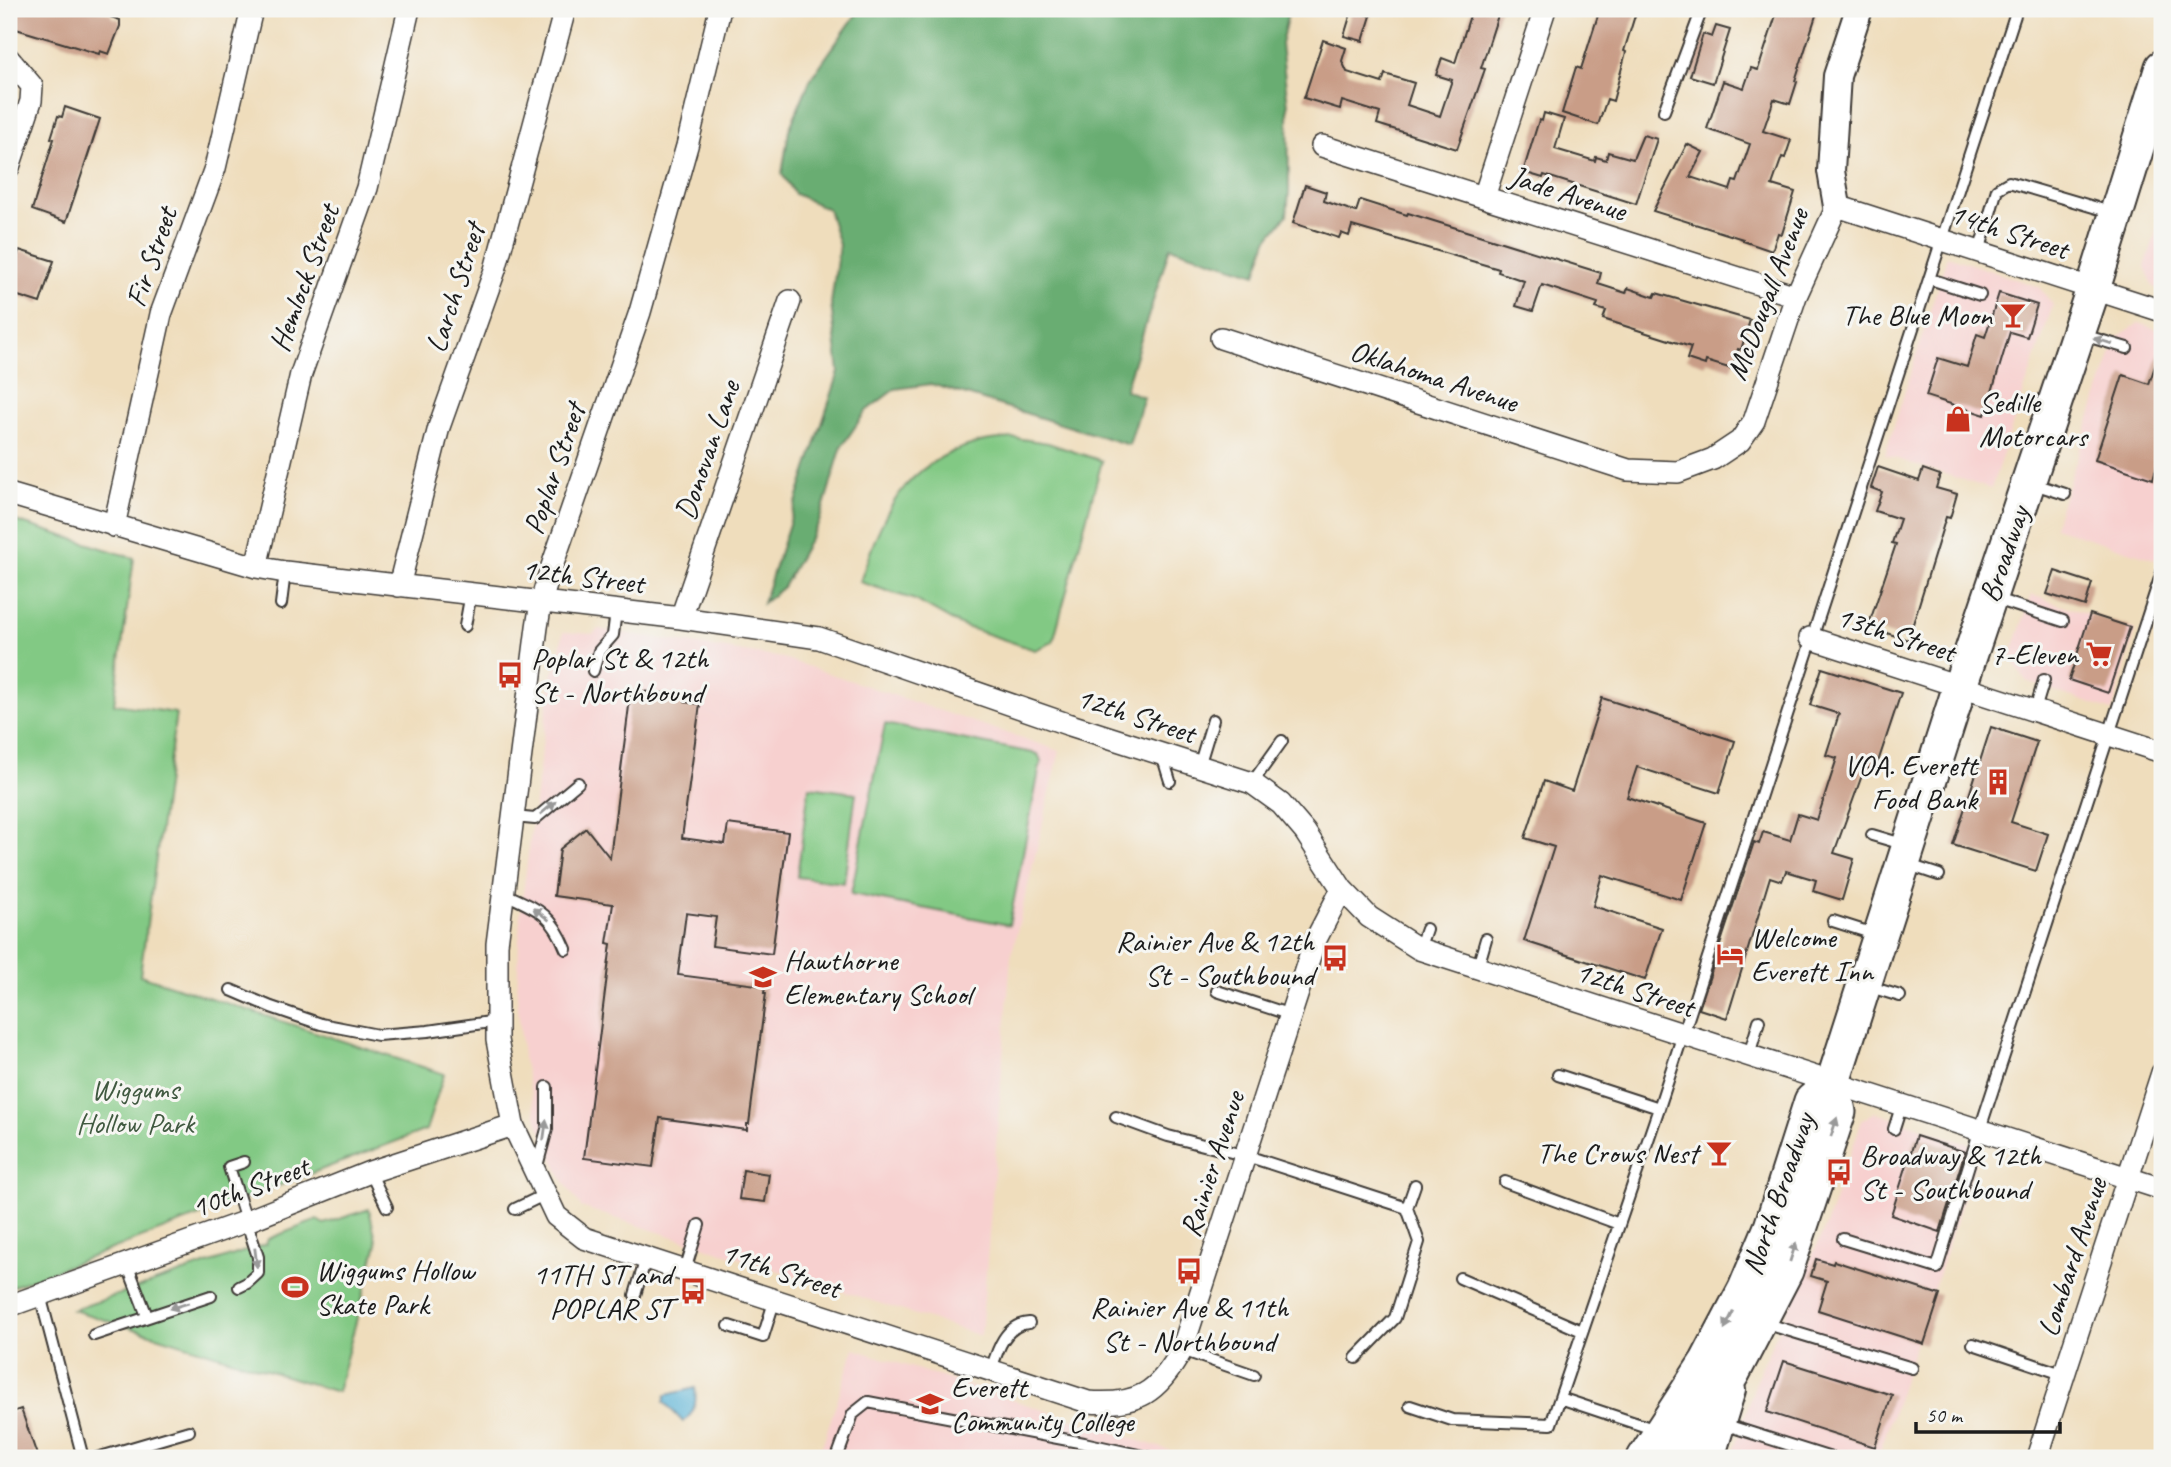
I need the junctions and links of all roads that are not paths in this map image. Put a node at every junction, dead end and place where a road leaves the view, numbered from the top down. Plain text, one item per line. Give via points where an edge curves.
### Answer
1 (252, 9) edge
2 (409, 9) edge
3 (565, 9) edge
4 (720, 9) edge
5 (1545, 9) edge
6 (1702, 9) edge
7 (1858, 9) edge
8 (2017, 9) edge
9 (9, 59) edge
10 (2161, 76) edge
11 (1664, 111) dead end
12 (1322, 146) dead end
13 (9, 167) edge
14 (1484, 197) junction
15 (1837, 206) junction
16 (2116, 214) junction
17 (1941, 240) junction
18 (1979, 252) junction
19 (1930, 279) junction
20 (2093, 289) junction
21 (1980, 295) dead end
22 (1796, 296) junction
23 (790, 301) dead end
24 (2162, 311) edge
25 (2078, 333) junction
26 (1221, 338) dead end
27 (2127, 348) dead end
28 (1628, 470) joint
29 (2029, 482) junction
30 (9, 494) edge
31 (2065, 494) dead end
32 (114, 526) junction
33 (256, 567) junction
34 (285, 572) junction
35 (2162, 572) edge
36 (399, 586) junction
37 (471, 593) junction
38 (1990, 598) junction
39 (541, 602) junction
40 (281, 604) dead end
41 (616, 611) junction
42 (681, 618) junction
43 (2063, 621) dead end
44 (466, 626) dead end
45 (1810, 638) junction
46 (593, 671) dead end
47 (2044, 680) dead end
48 (1960, 686) junction
49 (2035, 710) junction
50 (1213, 720) dead end
51 (2109, 734) junction
52 (1282, 741) dead end
53 (2162, 752) edge
54 (1162, 755) junction
55 (1199, 766) junction
56 (1170, 780) dead end
57 (578, 783) dead end
58 (1252, 783) junction
59 (513, 817) junction
60 (1872, 835) dead end
61 (1906, 855) junction
62 (1939, 875) dead end
63 (1342, 889) junction
64 (503, 893) junction
65 (1833, 921) dead end
66 (1426, 929) dead end
67 (1880, 936) junction
68 (1486, 939) dead end
69 (566, 949) dead end
70 (1419, 949) junction
71 (1477, 970) junction
72 (1864, 985) junction
73 (232, 990) dead end
74 (1217, 991) dead end
75 (1900, 996) dead end
76 (1291, 1015) junction
77 (497, 1021) junction
78 (1759, 1021) dead end
79 (1682, 1035) junction
80 (1749, 1055) junction
81 (2162, 1073) edge
82 (1558, 1075) dead end
83 (1833, 1082) junction
84 (547, 1087) dead end
85 (1902, 1104) junction
86 (1659, 1108) junction
87 (1115, 1117) dead end
88 (513, 1125) junction
89 (1894, 1129) dead end
90 (1980, 1129) junction
91 (1247, 1156) junction
92 (244, 1162) dead end
93 (370, 1172) junction
94 (536, 1172) junction
95 (2128, 1178) junction
96 (1505, 1182) dead end
97 (1415, 1185) dead end
98 (2162, 1189) edge
99 (546, 1194) junction
100 (387, 1207) dead end
101 (1407, 1208) junction
102 (515, 1209) dead end
103 (247, 1221) junction
104 (1619, 1224) junction
105 (699, 1225) dead end
106 (1843, 1239) dead end
107 (646, 1258) junction
108 (127, 1264) junction
109 (685, 1270) junction
110 (1460, 1278) dead end
111 (239, 1287) dead end
112 (40, 1295) junction
113 (635, 1295) dead end
114 (211, 1296) dead end
115 (775, 1299) junction
116 (9, 1306) edge
117 (146, 1316) junction
118 (1029, 1322) dead end
119 (1761, 1322) junction
120 (729, 1326) dead end
121 (1582, 1331) junction
122 (94, 1335) dead end
123 (1973, 1344) dead end
124 (1182, 1350) junction
125 (1356, 1358) dead end
126 (1912, 1368) dead end
127 (991, 1370) junction
128 (1254, 1375) dead end
129 (2064, 1375) junction
130 (1560, 1398) junction
131 (1088, 1402) joint
132 (1410, 1406) dead end
133 (1714, 1421) junction
134 (189, 1431) dead end
135 (1662, 1450) edge
136 (83, 1458) edge
137 (97, 1458) edge
138 (837, 1458) edge
139 (1152, 1458) edge
140 (1711, 1458) edge
141 (1831, 1458) edge
142 (2037, 1458) edge

1 - 32 street, Fir Street via 215,168 161,314
2 - 33 street, Hemlock Street via 367,188 301,374
3 - 36 street, Larch Street via 495,270 439,427
4 - 39 street, Poplar Street via 687,146 639,312
5 - 14 street
6 - 11 lane
7 - 15 street, McDougall Avenue via 1837,76 1831,171
8 - 17 lane
9 - 13 street via 32,86
10 - 16 main road, Broadway
12 - 14 street, Jade Avenue
14 - 22 street, Jade Avenue
15 - 17 street, 14th Street
15 - 22 street, McDougall Avenue
16 - 18 lane via 2009,182 1997,189
16 - 20 main road, Broadway
17 - 18 street, 14th Street
17 - 19 lane
18 - 20 street, 14th Street
19 - 21 lane
19 - 45 lane
20 - 24 street, 14th Street
20 - 25 main road, Broadway
22 - 28 street, McDougall Avenue via 1754,421 1740,441 1713,459 1678,472
23 - 42 street, Donovan Lane
27 -> 25 lane
25 - 29 main road, Broadway
26 - 28 street, Oklahoma Avenue
29 - 31 lane
29 - 38 main road, Broadway
30 - 32 street, 12th Street
32 - 33 street, 12th Street
33 - 34 street, 12th Street
34 - 36 street, 12th Street
34 - 40 lane
35 - 51 lane
36 - 37 street, 12th Street
37 - 39 street, 12th Street
37 - 44 lane
38 - 43 lane
38 - 48 main road, Broadway
39 - 41 street, 12th Street
39 - 59 street, Poplar Street
41 - 42 street, 12th Street
41 - 46 lane via 613,635 599,651
42 - 54 street, 12th Street via 819,638
45 - 48 street, 13th Street
45 - 79 lane via 1763,801
47 - 49 lane
48 - 49 street, 13th Street
48 - 61 main road, Broadway
49 - 51 street, 13th Street
50 - 55 lane
51 - 53 street, 13th Street
51 - 90 lane
52 - 58 lane
54 - 55 street, 12th Street
54 - 56 lane
55 - 58 street, 12th Street
59 -> 57 lane via 536,819
58 - 63 street, 12th Street via 1281,804
59 - 64 street, Poplar Street
60 - 61 lane
61 - 62 lane
61 - 67 main road, Broadway
63 - 70 street, 12th Street via 1369,917
63 - 76 street, Rainier Avenue via 1314,943
69 -> 64 lane via 544,913
64 - 77 street, Poplar Street via 496,944
65 - 67 lane
66 - 70 lane
67 - 72 main road, Broadway
68 - 71 lane
70 - 71 street, 12th Street
71 - 79 street, 12th Street
72 - 75 lane
72 - 83 main road, Broadway
73 - 77 lane via 321,1024 378,1035
74 - 76 lane
76 - 91 street, Rainier Avenue
77 - 88 street, Poplar Street
78 - 80 lane
79 - 80 street, 12th Street
79 - 86 lane
80 - 83 street, 12th Street
81 - 95 street, Lombard Avenue
82 - 86 lane
83 - 85 street, 12th Street
119 -> 83 main road, North Broadway via 1786,1271 1839,1112
83 -> 135 main road, North Broadway via 1811,1101 1771,1227 1745,1289
94 -> 84 lane via 547,1129
85 - 89 lane
85 - 90 street, 12th Street
86 - 104 lane
87 - 91 lane
88 - 93 street, 10th Street
88 - 94 street, 11th Street
90 - 95 street, 12th Street
90 - 106 lane via 1937,1268
91 - 101 lane
91 - 124 street, Rainier Avenue
92 - 103 lane via 229,1167
93 - 100 lane
93 - 103 street, 10th Street
94 - 99 street, 11th Street
95 - 98 street, 12th Street
95 - 129 street, Lombard Avenue
96 - 104 lane
97 - 101 lane
99 - 102 lane
99 - 107 street, 11th Street via 556,1216 584,1238
101 - 125 lane via 1419,1242 1395,1318
103 - 108 street, 10th Street
103 -> 111 lane via 258,1256 258,1273
104 - 121 lane
105 - 109 lane
107 - 109 street, 11th Street
107 - 113 lane
108 - 112 street, 10th Street
108 - 117 lane
109 - 115 street, 11th Street
110 - 121 lane
112 - 116 street, 10th Street
112 - 136 lane
114 -> 117 lane
115 - 120 lane via 763,1336
115 - 127 street, 11th Street
117 - 122 lane
118 - 127 lane via 1005,1337
119 - 126 lane
119 - 133 main road, North Broadway
121 - 130 lane
123 - 129 lane
124 - 128 lane
124 - 131 street, Rainier Avenue via 1170,1371 1135,1399 1115,1405
127 - 131 street, 11th Street
129 - 142 street, Lombard Avenue
130 - 132 lane via 1551,1424 1452,1420
130 - 135 lane
133 - 135 main road, North Broadway
133 - 140 street
133 - 141 lane
134 - 137 lane
138 - 139 lane via 853,1414 868,1402

